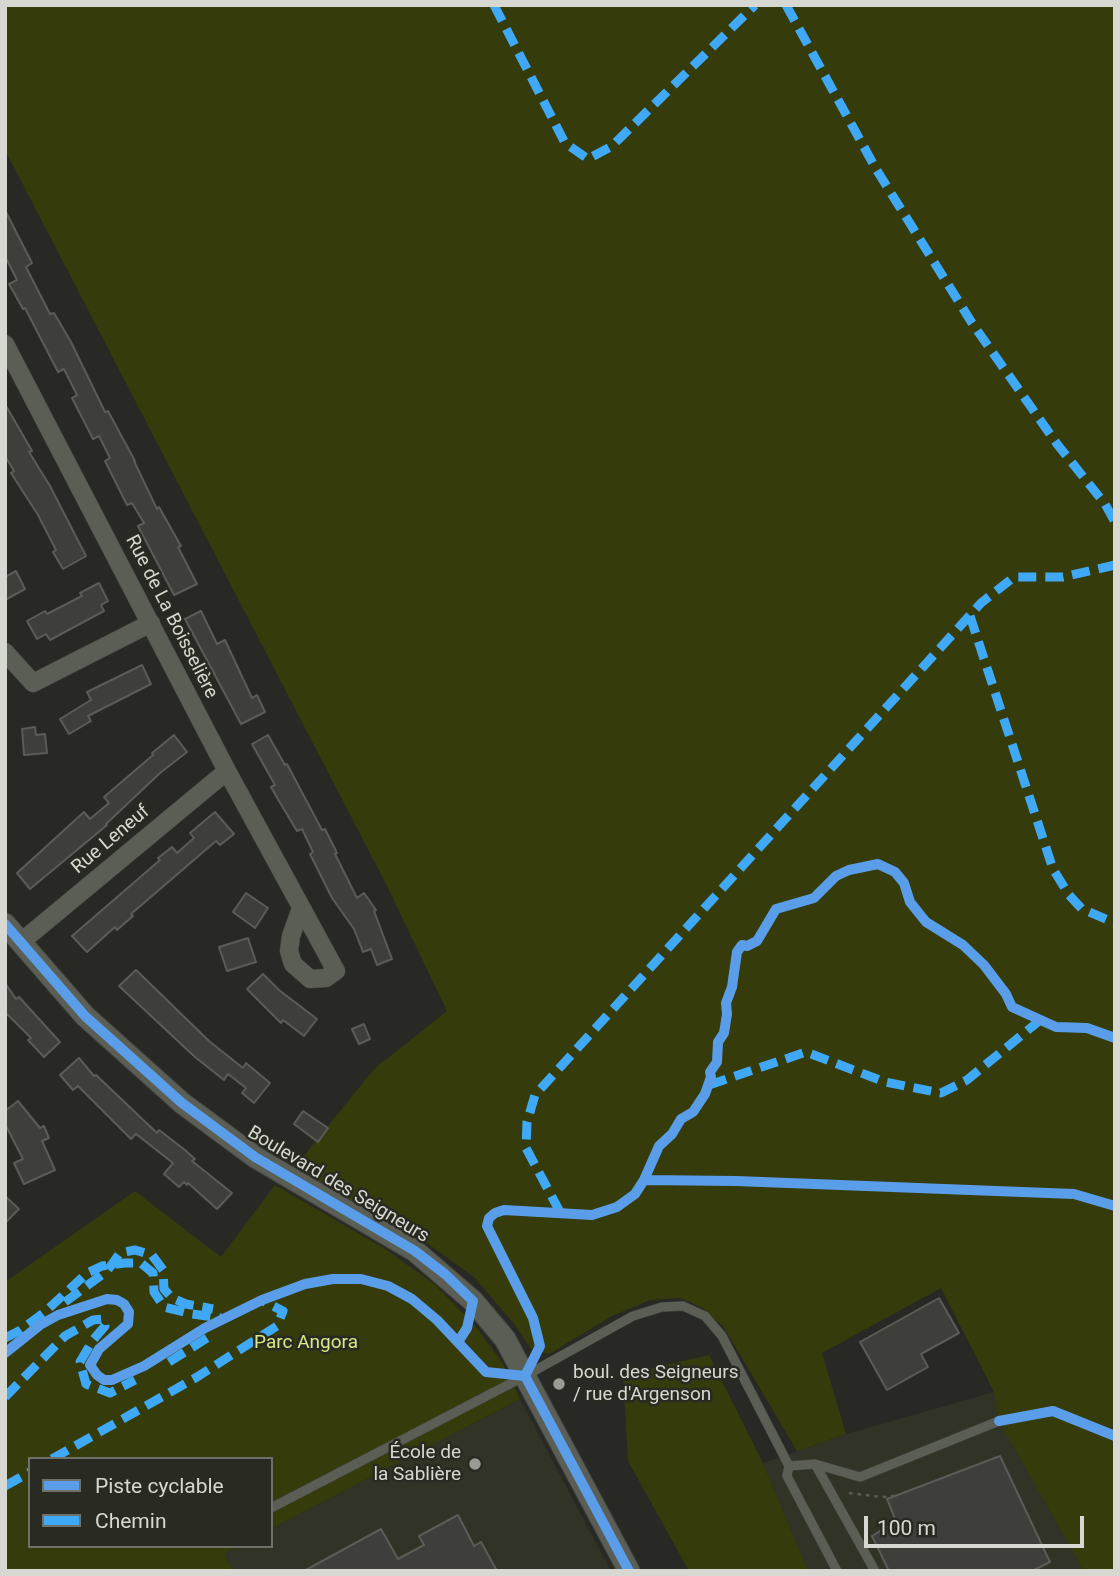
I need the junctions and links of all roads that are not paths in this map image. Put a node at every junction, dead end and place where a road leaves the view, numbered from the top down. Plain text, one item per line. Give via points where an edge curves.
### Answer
1 (5, 344) edge
2 (151, 623) junction
3 (5, 652) edge
4 (227, 771) junction
5 (302, 908) dead end
6 (5, 924) edge
7 (21, 942) junction
8 (526, 1376) junction
9 (999, 1421) dead end
10 (815, 1464) junction
11 (789, 1466) junction
12 (273, 1507) edge
13 (629, 1571) edge
14 (837, 1571) edge
15 (875, 1571) edge

1 - 2 street, Rue de La Boisselière
2 - 3 street via 33,683
2 - 4 street, Rue de La Boisselière
4 - 5 street, Rue de La Boisselière
4 - 7 street, Rue Leneuf
6 - 7 street, Boulevard des Seigneurs
7 - 8 street, Boulevard des Seigneurs via 85,1016 182,1103 255,1157 415,1251 444,1274 505,1339
8 - 11 lane via 633,1315 683,1306 705,1316 722,1336
8 - 12 lane
8 - 13 street, Boulevard des Seigneurs
9 - 10 lane via 860,1477
10 - 11 lane
10 - 15 lane
11 - 14 lane via 787,1476

